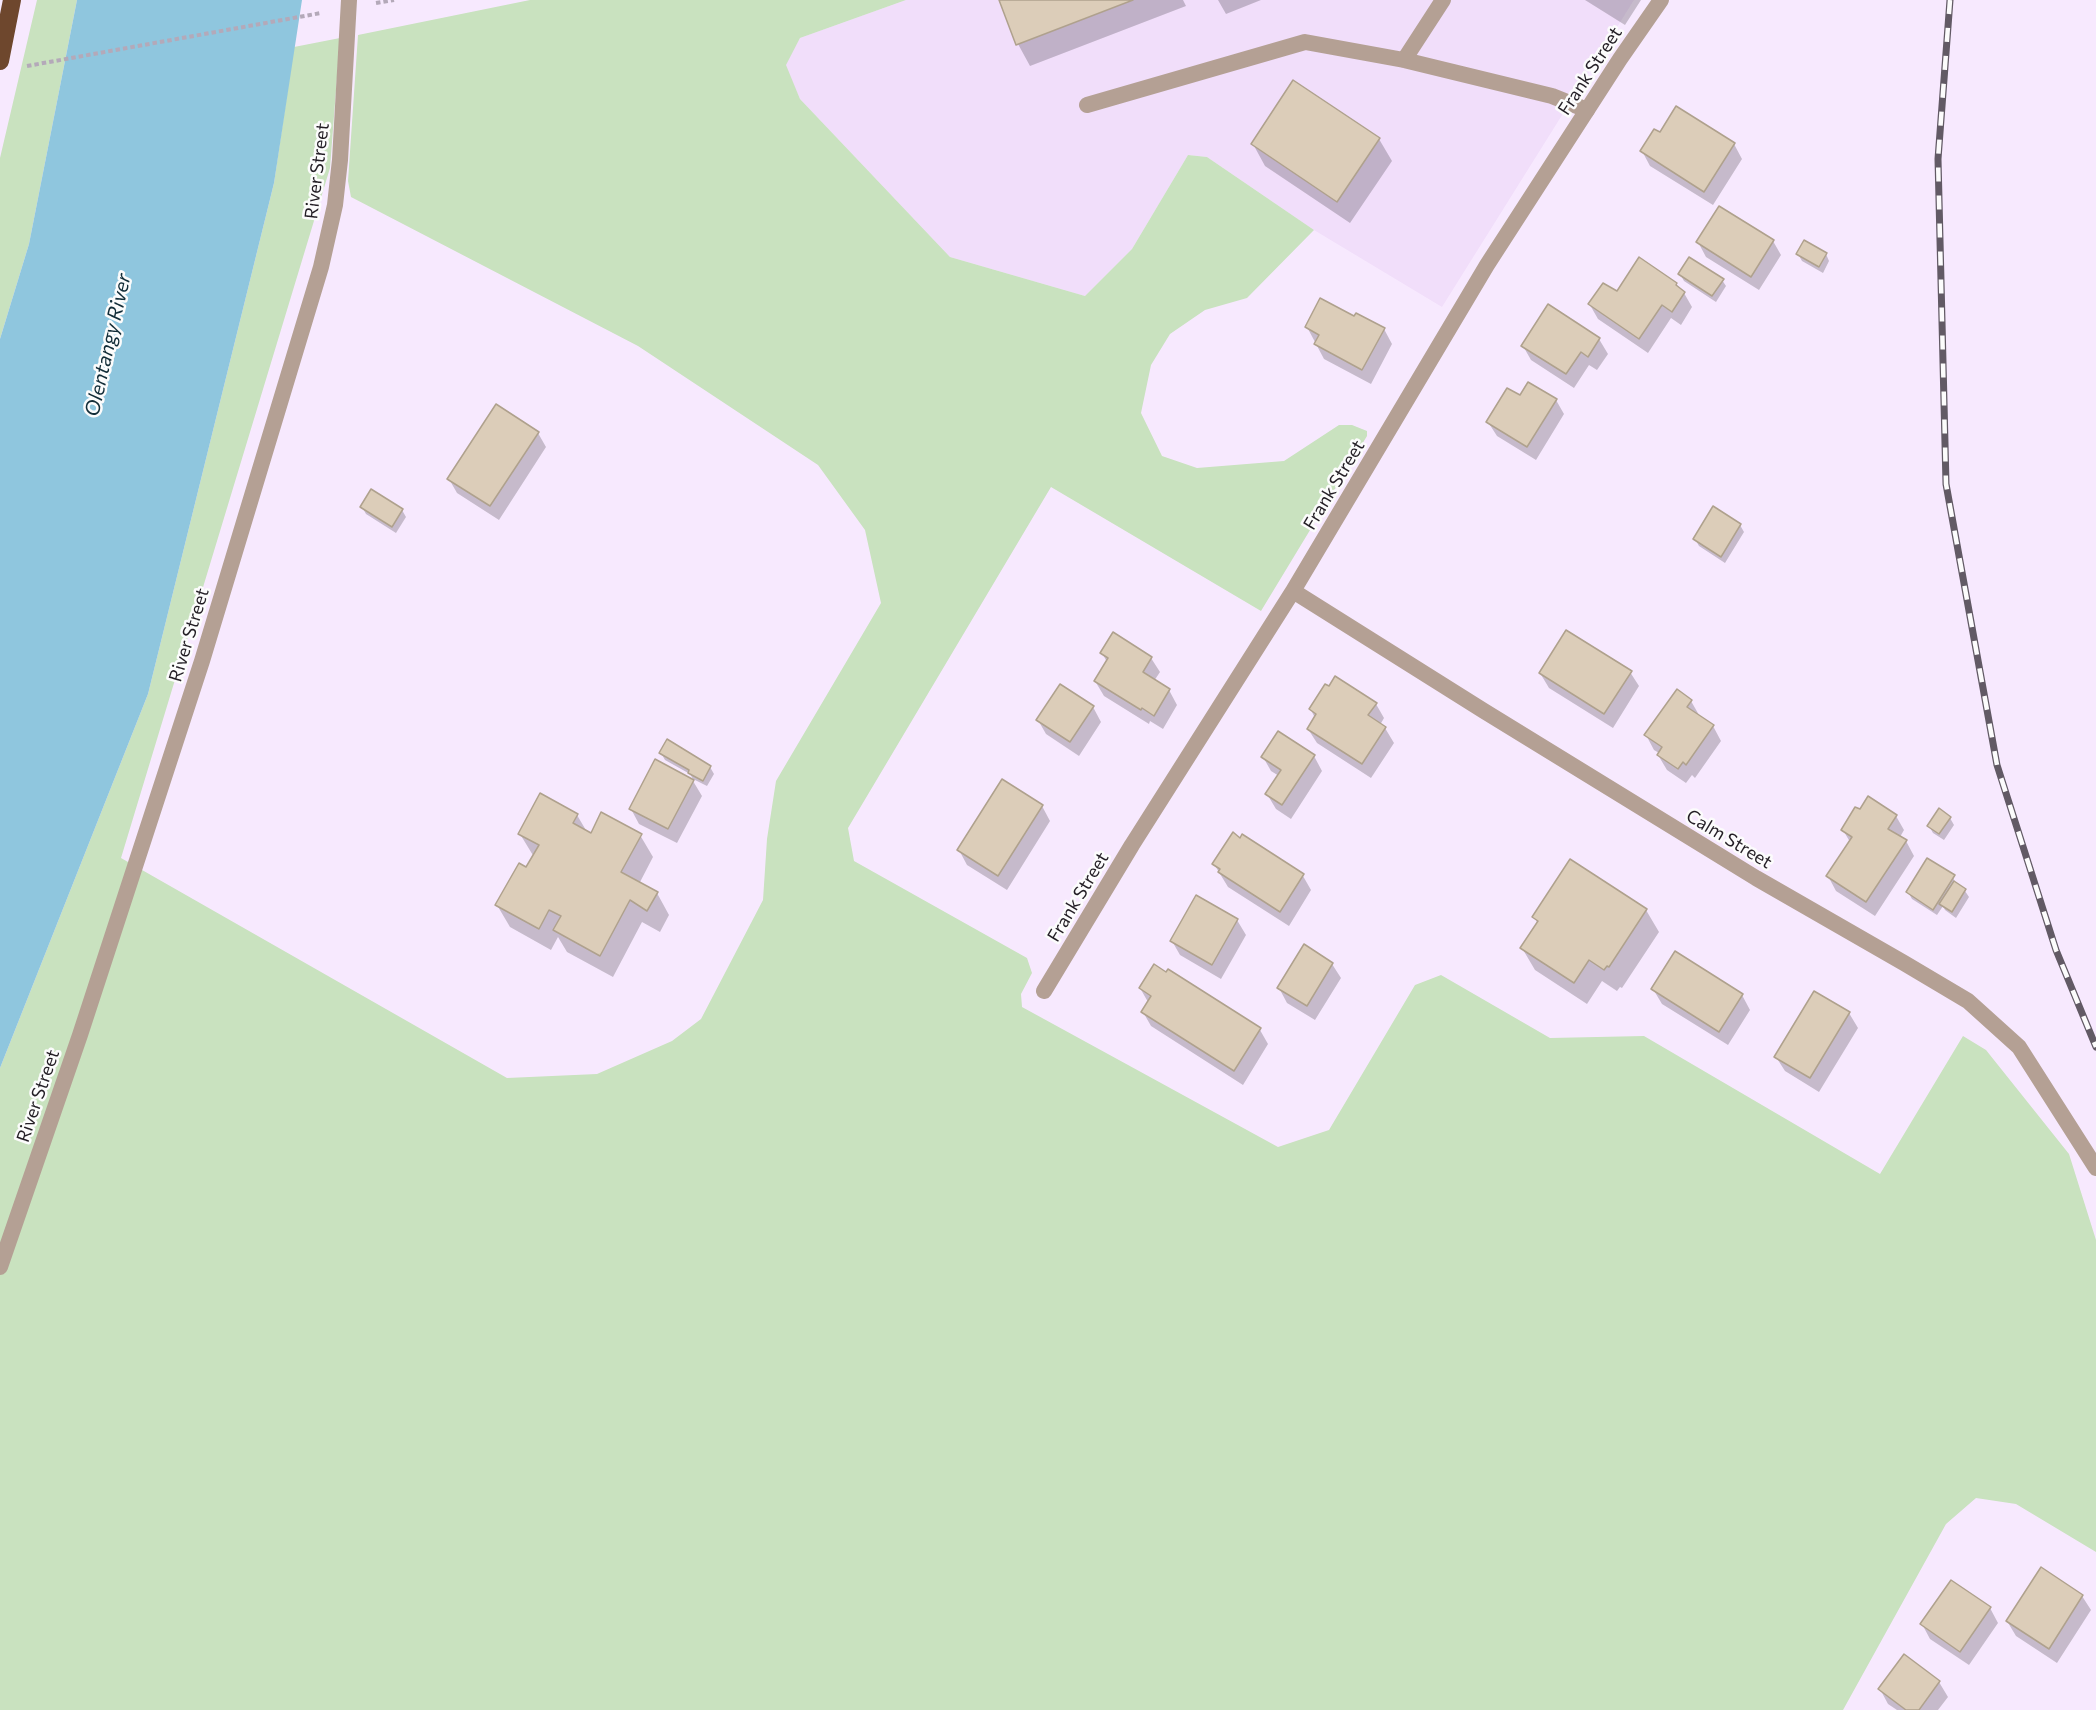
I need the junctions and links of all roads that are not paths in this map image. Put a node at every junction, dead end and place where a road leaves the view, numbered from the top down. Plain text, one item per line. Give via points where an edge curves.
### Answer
1 (12, 0) edge
2 (349, 0) edge
3 (1443, 0) edge
4 (1660, 0) edge
5 (1404, 60) junction
6 (0, 62) edge
7 (1087, 105) dead end
8 (1587, 110) junction
9 (1293, 591) junction
10 (1044, 991) dead end
11 (2096, 1168) edge
12 (0, 1267) edge

1 - 6 highway
2 - 12 street, River Street via 340,160 321,267 198,672
3 - 5 street
4 - 8 street, Frank Street
5 - 7 street via 1305,42
5 - 8 street via 1552,96
8 - 9 street, Frank Street via 1487,264
9 - 10 street, Frank Street
9 - 11 street, Calm Street via 1756,878 1968,1001 2019,1047

